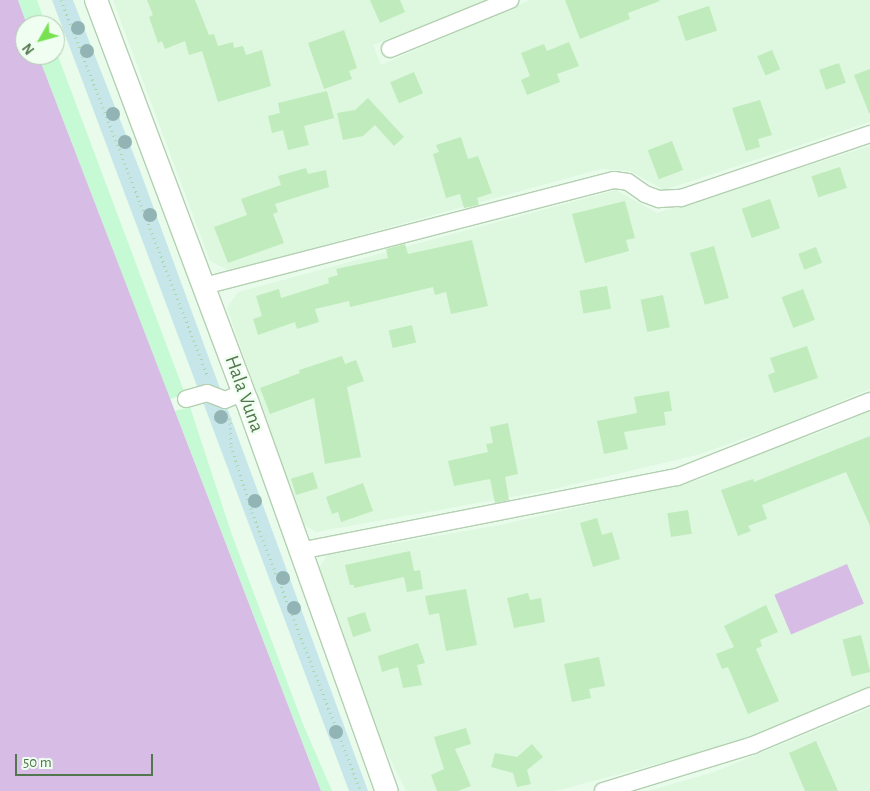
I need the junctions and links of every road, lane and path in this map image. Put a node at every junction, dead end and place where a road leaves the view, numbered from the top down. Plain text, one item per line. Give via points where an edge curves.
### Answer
1 (96, 0) edge
2 (510, 0) edge
3 (390, 49) dead end
4 (870, 134) edge
5 (204, 286) junction
6 (244, 392) junction
7 (186, 399) dead end
8 (870, 400) edge
9 (299, 550) junction
10 (870, 696) edge
11 (387, 791) edge
12 (603, 791) edge

1 - 5 street, Hala Vuna
2 - 3 street
4 - 5 street via 681,198 659,199 628,182 614,180
5 - 6 street, Hala Vuna
6 - 7 street via 225,400 207,393
6 - 9 street, Hala Vuna
8 - 9 street via 677,477
9 - 11 street, Hala Vuna
10 - 12 street via 753,745

